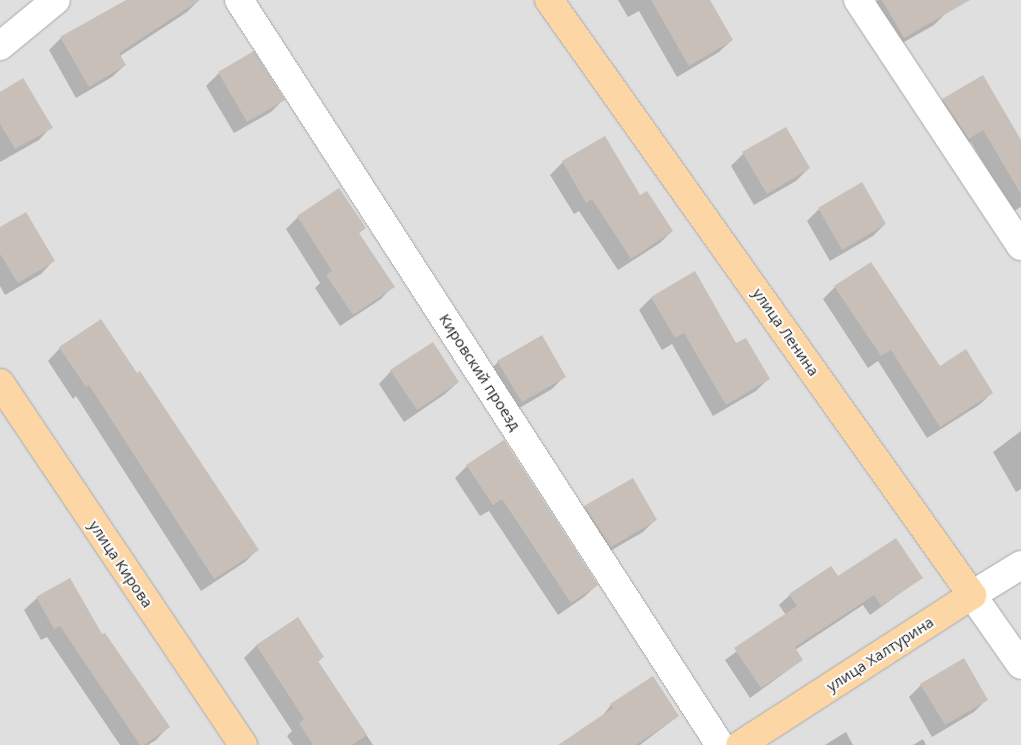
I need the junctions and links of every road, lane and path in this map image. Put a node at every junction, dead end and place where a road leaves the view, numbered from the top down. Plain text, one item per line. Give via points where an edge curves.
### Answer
1 (56, 0) edge
2 (239, 0) edge
3 (549, 0) edge
4 (858, 0) edge
5 (0, 46) edge
6 (1021, 246) edge
7 (0, 383) edge
8 (1021, 565) edge
9 (972, 595) junction
10 (1021, 665) edge
11 (243, 745) edge
12 (720, 745) edge
13 (740, 745) edge

1 - 5 street
2 - 12 street, Кировский проезд
3 - 9 main road, улица Ленина
4 - 6 street
7 - 11 main road, улица Кирова
8 - 9 street, улица Халтурина
9 - 10 street, улица Ленина
9 - 13 main road, улица Халтурина

